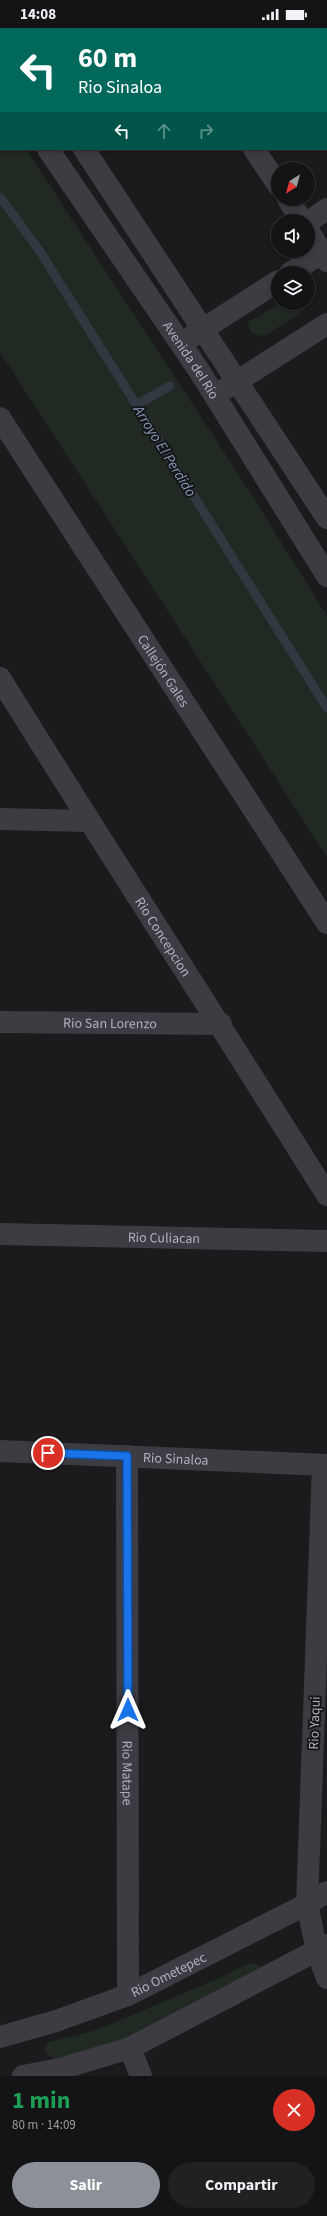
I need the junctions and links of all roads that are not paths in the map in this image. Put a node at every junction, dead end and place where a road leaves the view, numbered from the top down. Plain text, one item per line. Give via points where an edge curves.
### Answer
1 (49, 150) edge
2 (85, 150) edge
3 (255, 150) edge
4 (271, 174) edge
5 (327, 209) edge
6 (315, 217) edge
7 (315, 242) edge
8 (324, 257) edge
9 (305, 266) edge
10 (271, 285) edge
11 (327, 324) edge
12 (202, 329) junction
13 (181, 345) junction
14 (238, 381) junction
15 (214, 396) junction
16 (0, 418) edge
17 (327, 518) edge
18 (327, 576) edge
19 (0, 678) edge
20 (0, 819) edge
21 (88, 821) junction
22 (327, 923) edge
23 (0, 1022) edge
24 (220, 1024) junction
25 (327, 1194) edge
26 (0, 1234) edge
27 (327, 1241) edge
28 (0, 1451) edge
29 (127, 1456) junction
30 (325, 1465) edge
31 (327, 1892) edge
32 (307, 1904) junction
33 (322, 1948) edge
34 (327, 1978) edge
35 (128, 1995) junction
36 (0, 2036) edge
37 (130, 2048) junction
38 (23, 2076) edge
39 (141, 2076) edge

1 - 13 street, Avenida del Río
2 - 12 street, Avenida del Río
3 - 4 street
5 - 6 street
7 - 8 street
8 - 9 street
10 - 12 street
11 - 14 street
12 - 13 street
12 - 14 street, Avenida del Río
13 - 15 street, Avenida del Río
14 - 15 street
14 - 17 street, Avenida del Río
15 - 18 street, Avenida del Río
16 - 22 street, Callejón Gales
19 - 21 street, Rio Concepcion
20 - 21 street
21 - 24 street, Rio Concepcion
23 - 24 street, Rio San Lorenzo
24 - 25 street, Rio Concepcion
26 - 27 street, Rio Culiacan
28 - 29 street, Rio Sinaloa
29 - 30 street, Rio Sinaloa
29 - 35 street, Rio Matape
30 - 32 street, Rio Yaqui
31 - 32 street, Rio Ometepec
32 - 33 street, Rio Yaqui
32 - 35 street, Rio Ometepec
33 - 34 street, Rio Yaqui
33 - 37 street
35 - 36 street, Rio Ometepec via 56,2021
37 - 38 street via 60,2069
37 - 39 street

